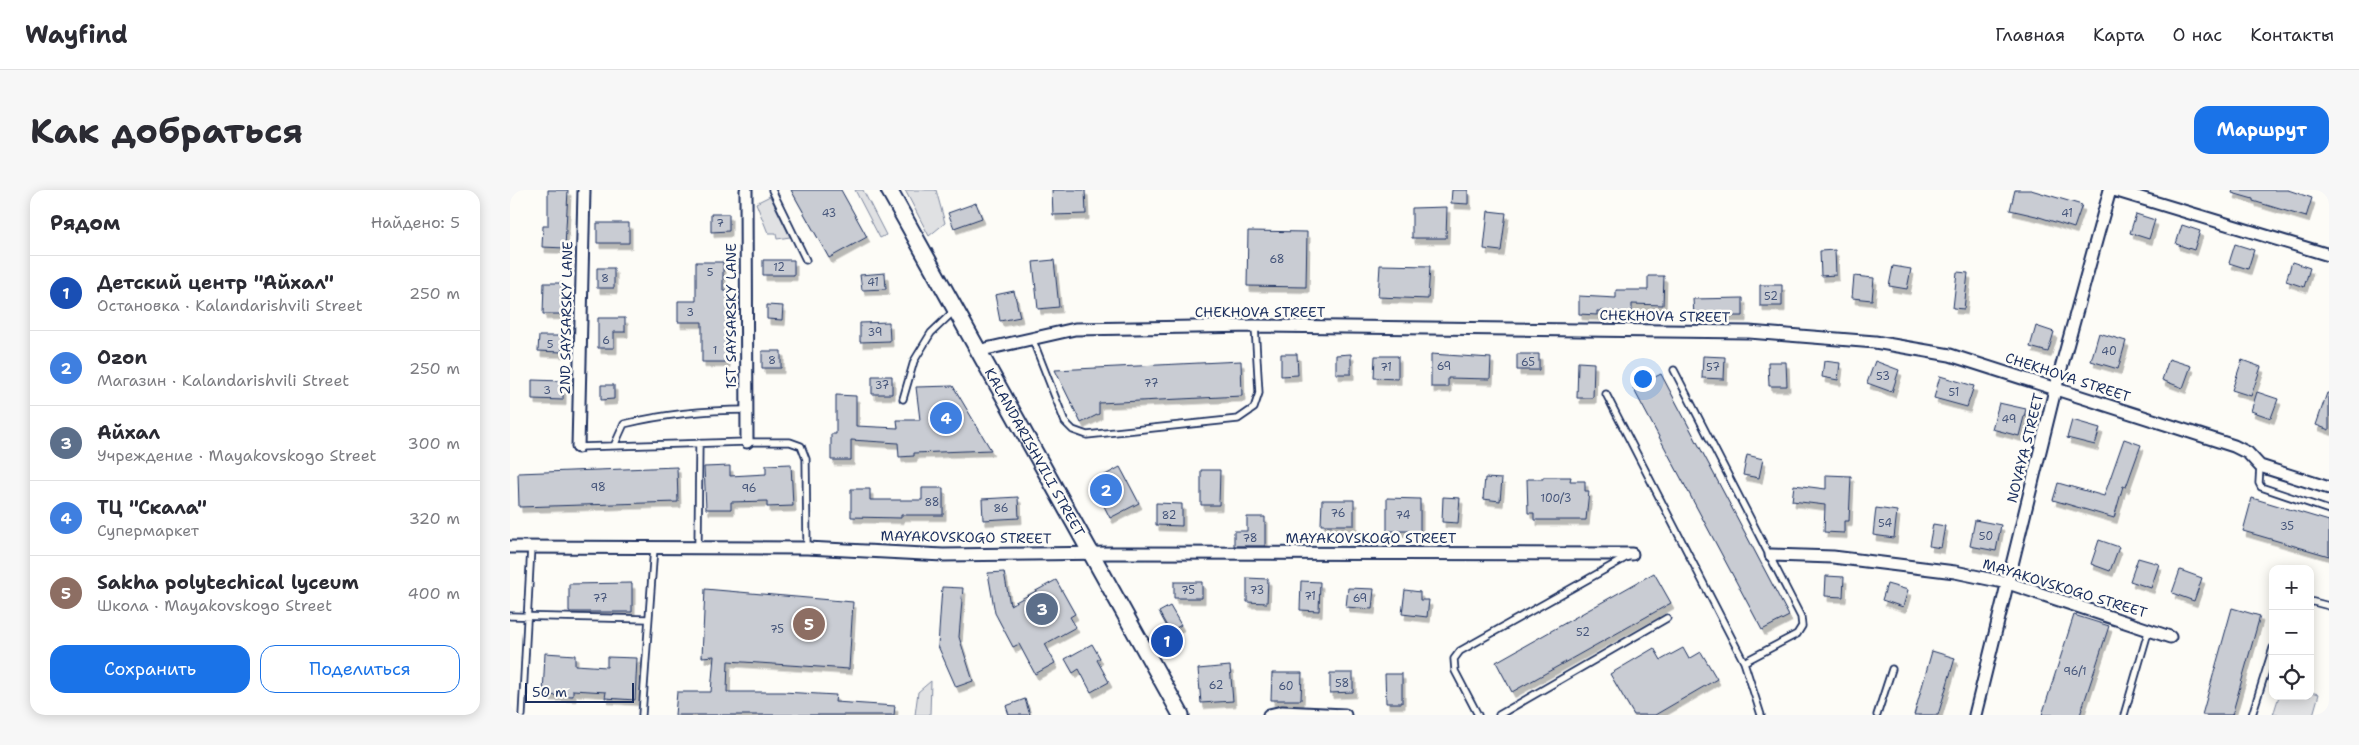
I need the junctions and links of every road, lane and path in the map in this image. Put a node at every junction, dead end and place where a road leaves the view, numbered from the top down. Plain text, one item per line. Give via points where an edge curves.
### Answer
1 (584, 190) edge
2 (746, 190) edge
3 (772, 190) edge
4 (889, 190) edge
5 (2112, 190) edge
6 (2329, 255) edge
7 (806, 260) dead end
8 (955, 310) junction
9 (1255, 326) junction
10 (1032, 338) junction
11 (978, 351) junction
12 (1674, 370) dead end
13 (2055, 390) junction
14 (1606, 394) dead end
15 (903, 399) dead end
16 (747, 410) junction
17 (747, 442) junction
18 (699, 443) junction
19 (578, 446) joint
20 (614, 446) junction
21 (2260, 466) junction
22 (2329, 488) edge
23 (2329, 510) edge
24 (510, 547) edge
25 (531, 547) junction
26 (654, 547) junction
27 (698, 548) junction
28 (807, 548) junction
29 (1091, 553) junction
30 (1632, 554) joint
31 (1771, 556) junction
32 (2008, 583) junction
33 (2314, 602) edge
34 (2329, 606) edge
35 (510, 616) edge
36 (527, 617) junction
37 (1667, 618) dead end
38 (648, 619) junction
39 (2149, 629) junction
40 (2170, 637) dead end
41 (2271, 655) edge
42 (1744, 662) junction
43 (1892, 669) dead end
44 (522, 715) edge
45 (642, 715) edge
46 (1181, 715) edge
47 (1269, 715) edge
48 (1339, 715) edge
49 (1478, 715) edge
50 (1499, 715) edge
51 (1761, 715) edge
52 (1877, 715) edge
53 (1975, 715) edge
54 (2124, 715) edge
55 (2252, 715) edge

1 - 19 street, 2ND SAYSARSKY LANE
2 - 16 street, 1ST SAYSARSKY LANE
3 - 7 lane
4 - 8 street, KALANDARISHVILI STREET
5 - 6 street
5 - 13 street, NOVAYA STREET
8 - 11 street, KALANDARISHVILI STREET
8 - 15 lane via 931,333 914,361
9 - 10 street, CHEKHOVA STREET via 1074,329
9 - 10 lane via 1260,393 1254,408 1238,419 1087,435 1073,430 1065,422
9 - 13 street, CHEKHOVA STREET via 1758,333 1875,342 1950,355
10 - 11 street, CHEKHOVA STREET
11 - 29 street, KALANDARISHVILI STREET
12 - 31 lane
13 - 21 street, CHEKHOVA STREET via 2234,446 2248,453
13 - 32 street, NOVAYA STREET
14 - 42 lane
16 - 17 street, 1ST SAYSARSKY LANE
16 - 20 lane via 704,410 624,424
17 - 18 lane
17 - 28 lane via 790,442 800,446 806,459
18 - 20 lane
18 - 27 lane
19 - 20 lane
21 - 22 street, CHEKHOVA STREET
21 - 23 lane via 2261,487
24 - 25 street, MAYAKOVSKOGO STREET
25 - 26 street, MAYAKOVSKOGO STREET
25 - 36 lane
26 - 27 street, MAYAKOVSKOGO STREET
26 - 38 lane
27 - 28 street, MAYAKOVSKOGO STREET
28 - 29 street, MAYAKOVSKOGO STREET via 943,555
29 - 30 street, MAYAKOVSKOGO STREET
29 - 46 street, KALANDARISHVILI STREET
30 - 49 lane via 1460,651 1454,659 1455,670
31 - 32 street, MAYAKOVSKOGO STREET via 1832,557 1955,572
31 - 42 lane via 1801,617 1802,626 1796,634
32 - 39 street, MAYAKOVSKOGO STREET
32 - 53 street, NOVAYA STREET
33 - 34 lane
35 - 36 lane
36 - 38 lane
36 - 44 lane
37 - 50 lane
38 - 45 lane
39 - 40 street, MAYAKOVSKOGO STREET
39 - 54 lane
41 - 55 lane
42 - 51 lane
43 - 52 lane
47 - 48 street via 1282,712

